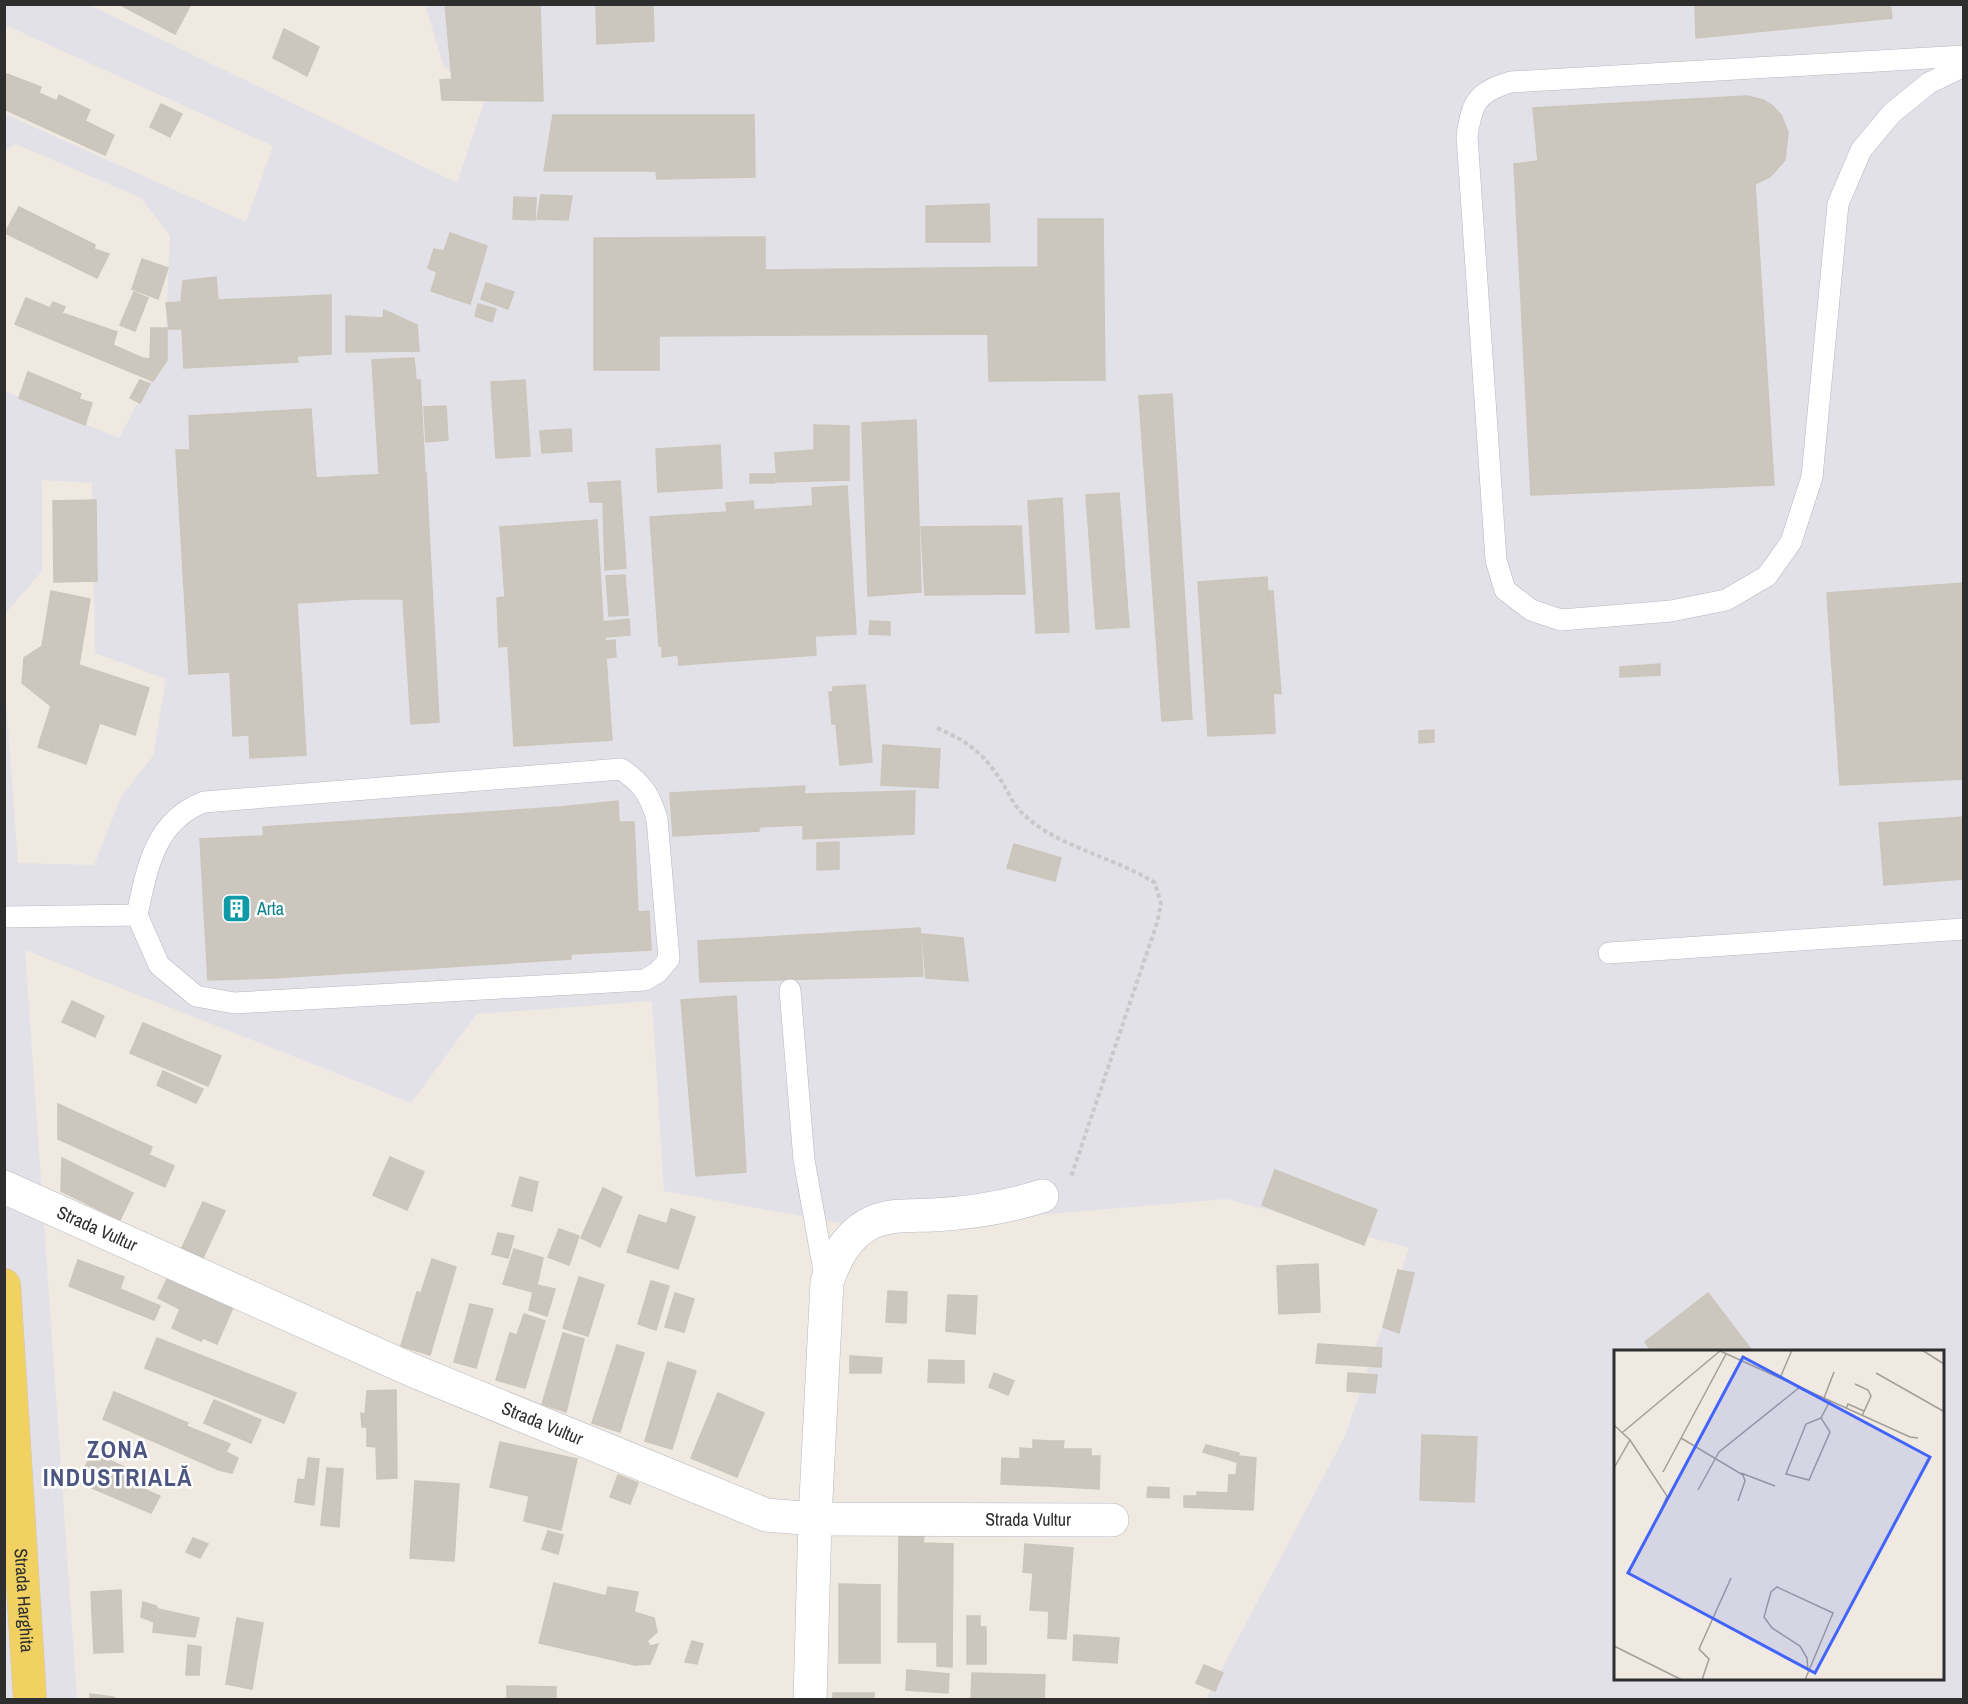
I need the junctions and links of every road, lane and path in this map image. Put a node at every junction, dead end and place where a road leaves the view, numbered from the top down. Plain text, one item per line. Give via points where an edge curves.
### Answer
1 (1964, 56) edge
2 (1964, 66) edge
3 (937, 728) dead end
4 (137, 915) junction
5 (4, 917) edge
6 (1964, 929) edge
7 (1609, 953) dead end
8 (790, 990) dead end
9 (4, 1187) edge
10 (1042, 1196) joint
11 (826, 1282) junction
12 (4, 1285) edge
13 (7, 1364) edge
14 (815, 1519) junction
15 (1112, 1520) dead end
16 (30, 1700) edge
17 (810, 1700) edge

1 - 2 lane via 1511,82 1478,98 1470,113 1467,136 1496,560 1505,590 1531,610 1561,620 1671,611 1726,600 1767,576 1791,542 1812,477 1838,204 1861,150 1892,113 1929,83
3 - 10 path via 969,742 1021,812 1053,835 1155,883 1161,904 1071,1177
4 - 4 lane via 159,965 196,996 234,1003 645,980 669,959 657,819 650,796 621,769 204,802 186,809 170,823 148,863
4 - 5 lane
6 - 7 lane
8 - 11 lane via 804,1160
9 - 14 street, Strada Vultur via 414,1371 766,1515
10 - 11 street via 990,1209 894,1216 873,1222 852,1238 834,1260
11 - 14 street
12 - 13 main road, Strada Harghita
13 - 16 main road, Strada Harghita
14 - 15 street, Strada Vultur
14 - 17 street

